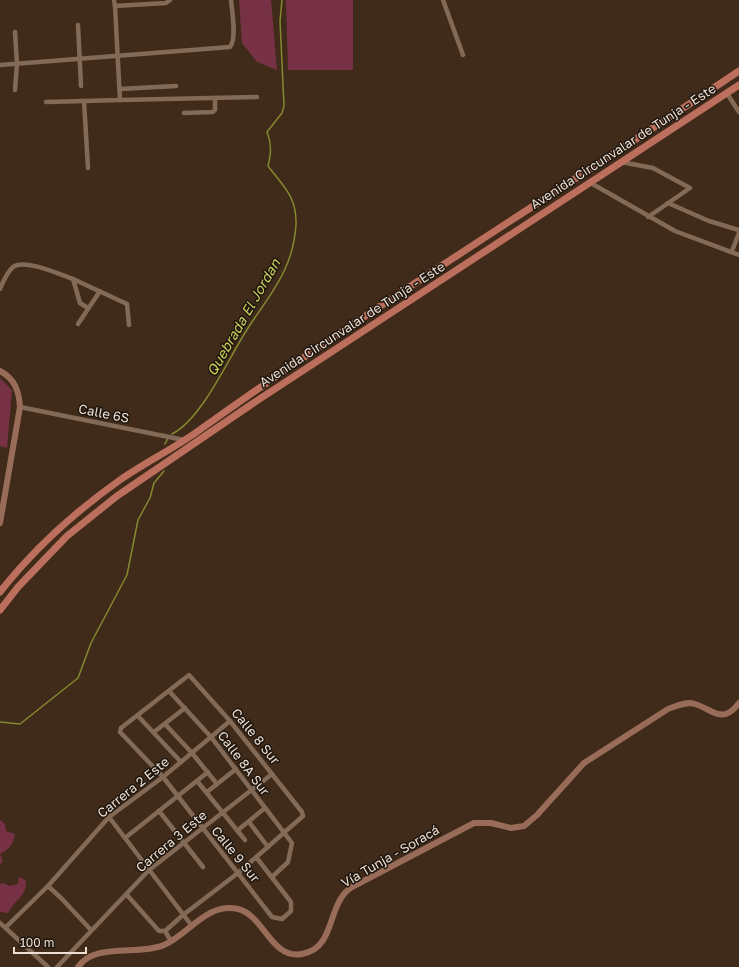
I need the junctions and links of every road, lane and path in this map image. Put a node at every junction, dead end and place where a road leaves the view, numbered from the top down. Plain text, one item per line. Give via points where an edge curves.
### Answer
1 (114, 0) edge
2 (170, 0) edge
3 (231, 0) edge
4 (443, 0) edge
5 (115, 6) junction
6 (78, 25) dead end
7 (15, 32) dead end
8 (463, 54) dead end
9 (118, 56) junction
10 (80, 59) junction
11 (17, 64) junction
12 (0, 65) edge
13 (739, 71) edge
14 (739, 85) edge
15 (81, 86) dead end
16 (176, 86) dead end
17 (120, 89) junction
18 (15, 90) dead end
19 (726, 92) junction
20 (257, 97) dead end
21 (215, 98) junction
22 (120, 100) junction
23 (84, 101) junction
24 (46, 102) dead end
25 (739, 112) edge
26 (184, 113) dead end
27 (621, 162) junction
28 (88, 168) dead end
29 (589, 182) junction
30 (668, 203) junction
31 (648, 217) junction
32 (739, 232) edge
33 (732, 251) junction
34 (739, 255) edge
35 (73, 279) junction
36 (0, 289) edge
37 (100, 291) junction
38 (88, 308) junction
39 (78, 324) dead end
40 (129, 325) dead end
41 (0, 371) edge
42 (20, 407) junction
43 (184, 440) junction
44 (0, 523) edge
45 (0, 592) edge
46 (0, 610) edge
47 (169, 691) junction
48 (739, 703) edge
49 (185, 708) junction
50 (138, 716) junction
51 (230, 721) junction
52 (165, 724) junction
53 (154, 732) junction
54 (211, 737) junction
55 (192, 753) junction
56 (182, 762) junction
57 (236, 769) junction
58 (208, 772) junction
59 (272, 774) junction
60 (163, 777) junction
61 (197, 781) junction
62 (217, 784) junction
63 (252, 789) junction
64 (207, 792) junction
65 (177, 797) junction
66 (265, 808) junction
67 (159, 811) junction
68 (223, 812) junction
69 (109, 817) junction
70 (248, 822) junction
71 (202, 829) junction
72 (238, 830) junction
73 (285, 833) junction
74 (125, 838) junction
75 (246, 840) dead end
76 (184, 842) junction
77 (268, 847) junction
78 (256, 857) junction
79 (203, 868) dead end
80 (149, 870) junction
81 (238, 873) junction
82 (272, 877) junction
83 (48, 886) junction
84 (127, 895) junction
85 (183, 915) junction
86 (0, 923) edge
87 (192, 926) junction
88 (6, 927) junction
89 (91, 930) junction
90 (166, 931) junction
91 (171, 941) junction
92 (48, 967) edge
93 (57, 967) edge
94 (78, 967) edge

1 - 5 street
2 - 5 street via 166,3
3 - 9 street via 234,36 230,46
4 - 8 street
5 - 9 street
6 - 10 street
7 - 11 street
9 - 10 street
9 - 17 street
10 - 11 street
10 - 15 street
11 - 12 street
11 - 18 street
13 - 43 highway, Avenida Circunvalar de Tunja - Este via 279,373
14 - 19 highway, Avenida Circunvalar de Tunja - Este
16 - 17 street
17 - 22 street
19 - 25 street
19 - 27 highway, Avenida Circunvalar de Tunja - Este
20 - 21 street
21 - 22 street
21 - 26 street via 213,112
22 - 23 street
23 - 24 street
23 - 28 street
27 - 29 highway, Avenida Circunvalar de Tunja - Este
27 - 30 street via 653,168 690,188
29 - 31 street
29 - 46 highway, Avenida Circunvalar de Tunja - Este via 117,496 67,536 18,587
30 - 31 street
30 - 32 street
31 - 33 street via 675,231
32 - 33 street
33 - 34 street
35 - 36 street via 39,268 17,265 12,268
35 - 37 street
35 - 38 street via 80,303
37 - 38 street
37 - 40 street via 126,304
38 - 39 street
41 - 42 main road via 13,381 17,388
42 - 43 street, Calle 6S
42 - 44 main road
43 - 45 highway, Avenida Circunvalar de Tunja - Este via 118,482 62,527
47 - 49 street, Calle 8A Sur
47 - 50 street
47 - 51 street, Calle 8 Sur via 189,675
48 - 87 main road, Vía Tunja - Soracá via 731,711 716,715 694,704 681,704 668,709 584,763 524,826 511,828 491,823 474,823 347,890 323,941 311,951 302,954 286,953 254,918 238,909 218,909
49 - 52 street
49 - 54 street, Calle 8A Sur
50 - 53 street
50 - 60 street, Calle 9 Sur via 121,728 121,734
51 - 54 street, Carrera 2 Este
51 - 59 street, Calle 8 Sur
52 - 53 street
52 - 55 street
53 - 56 street
54 - 55 street, Carrera 2 Este
54 - 57 street, Calle 8A Sur
55 - 56 street, Carrera 2 Este
55 - 58 street
56 - 60 street, Carrera 2 Este
57 - 62 street
57 - 63 street, Calle 8A Sur
58 - 61 street
58 - 62 street
59 - 63 street, Carrera 3 Este
59 - 73 street, Calle 8 Sur via 303,816
60 - 65 street, Calle 9 Sur
60 - 69 street, Carrera 2 Este
61 - 64 street
61 - 65 street
62 - 64 street
63 - 66 street, Calle 8A Sur
63 - 68 street, Carrera 3 Este
64 - 68 street
65 - 67 street
65 - 71 street, Calle 9 Sur
66 - 70 street
66 - 73 street, Calle 8A Sur
67 - 74 street
67 - 76 street
68 - 71 street, Carrera 3 Este
68 - 72 street
69 - 74 street
69 - 83 street, Carrera 2 Este
70 - 72 street
70 - 77 street
71 - 76 street, Carrera 3 Este
71 - 81 street, Calle 9 Sur
72 - 75 street
73 - 77 street
73 - 82 street, Calle 8A Sur via 292,843 292,853 288,862
74 - 80 street
76 - 79 street
76 - 80 street, Carrera 3 Este
77 - 78 street
78 - 81 street
78 - 82 street
80 - 84 street, Carrera 3 Este
80 - 85 street
81 - 82 street, Calle 9 Sur via 272,917 282,919 291,911 291,902
81 - 85 street
83 - 88 street, Carrera 2 Este
83 - 89 street
84 - 89 street, Carrera 3 Este
84 - 90 street via 159,931
85 - 87 street
85 - 90 street
86 - 88 street
87 - 91 main road, Vía Tunja - Soracá
88 - 92 street
89 - 93 street, Carrera 3 Este
90 - 91 street
91 - 94 main road, Vía Tunja - Soracá via 149,949 98,954 88,958

